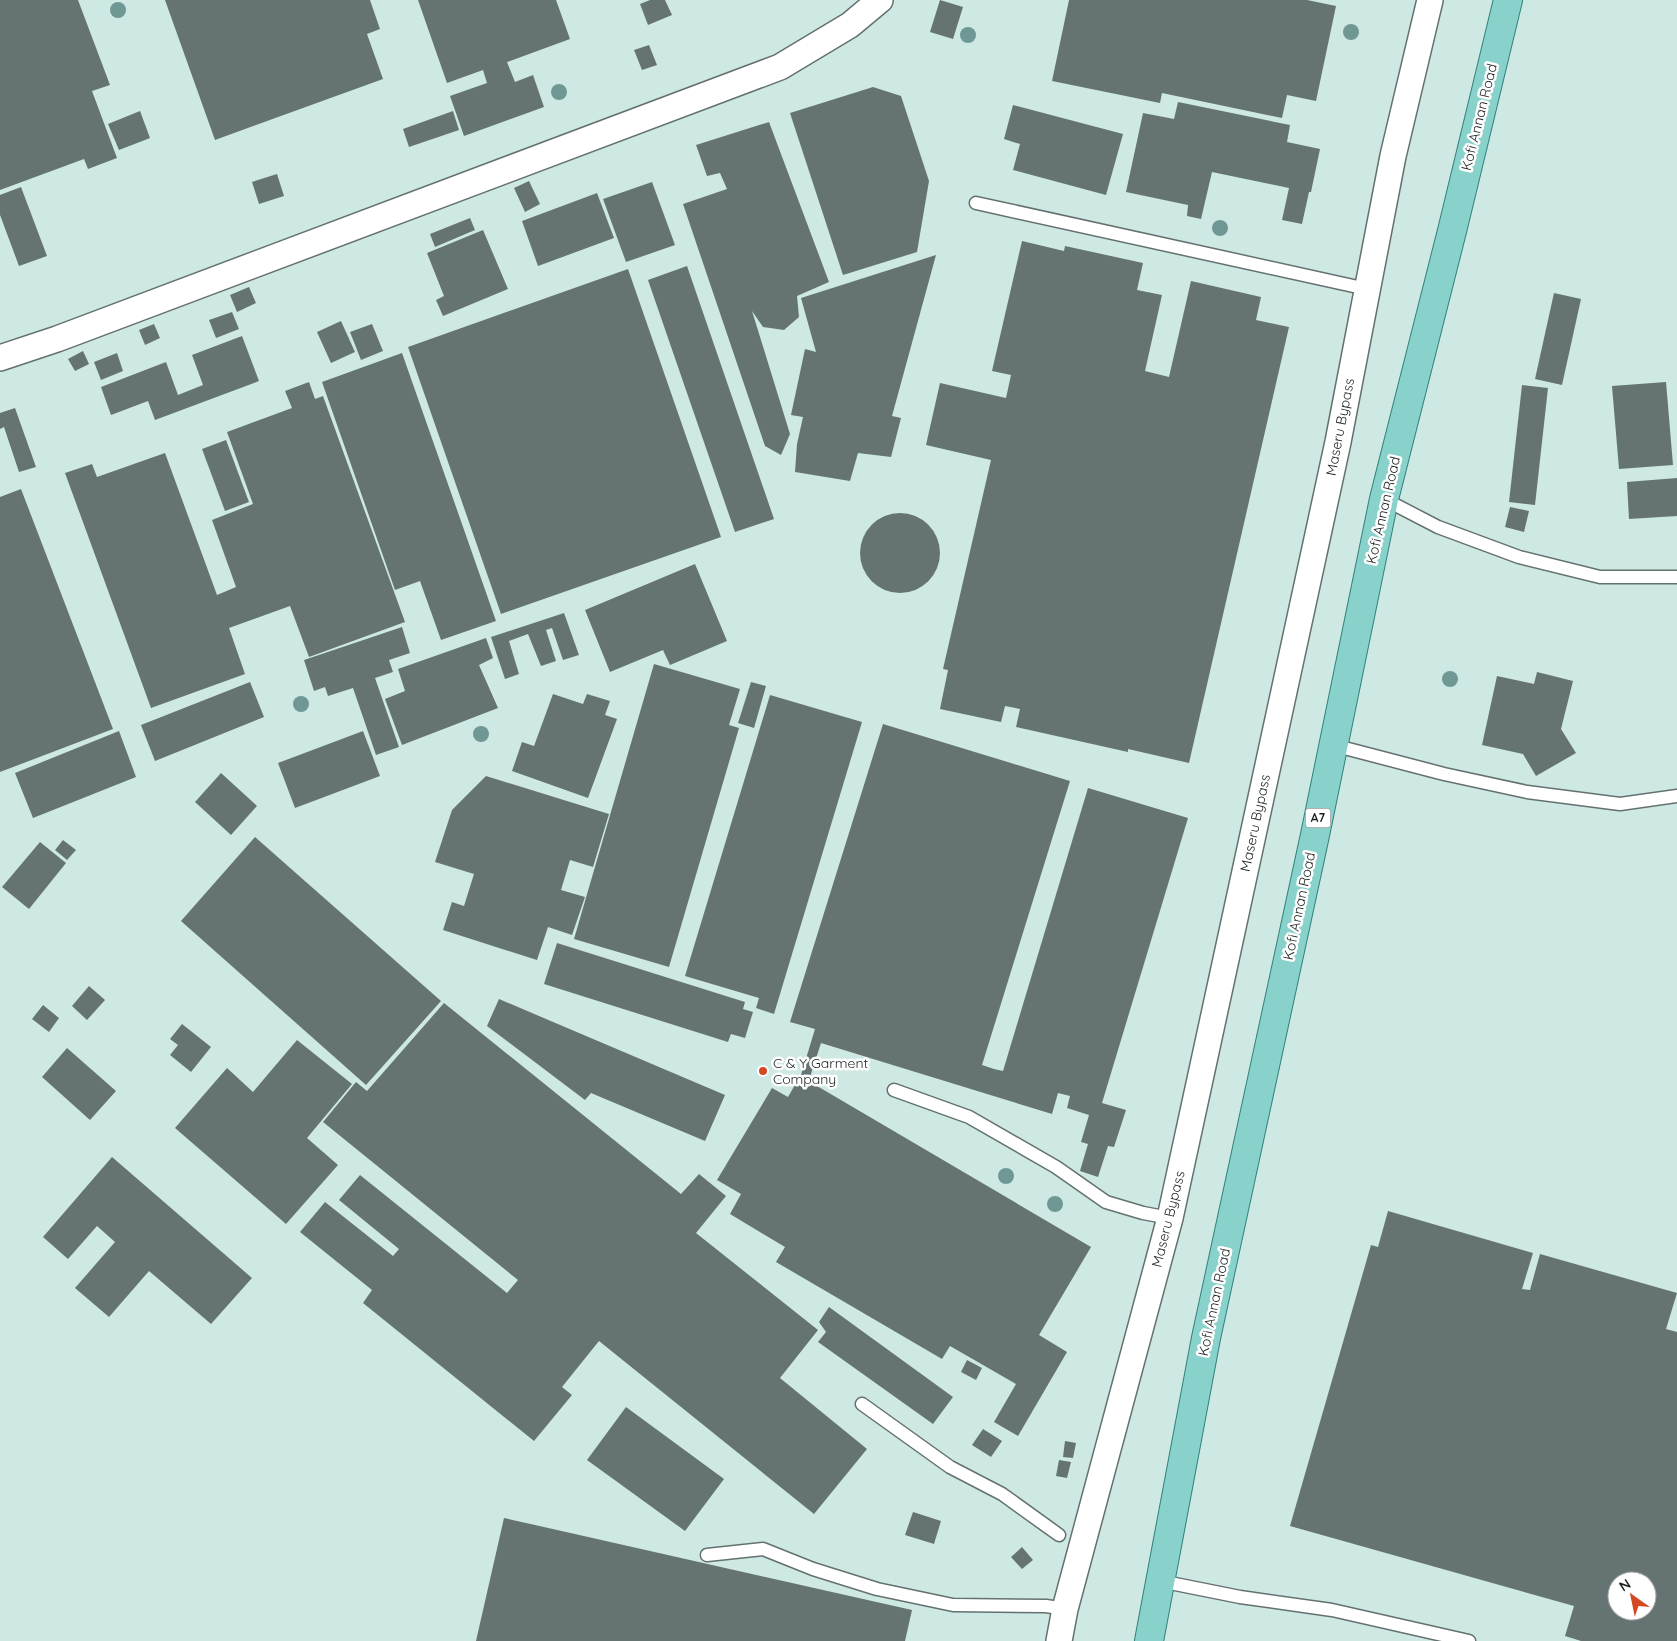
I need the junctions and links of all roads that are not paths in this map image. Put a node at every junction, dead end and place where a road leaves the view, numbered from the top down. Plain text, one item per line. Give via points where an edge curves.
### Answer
1 (880, 0) edge
2 (1430, 0) edge
3 (1508, 0) edge
4 (976, 203) dead end
5 (1367, 289) junction
6 (0, 358) edge
7 (1384, 499) junction
8 (1677, 577) edge
9 (1333, 745) junction
10 (1677, 796) edge
11 (894, 1090) dead end
12 (1170, 1218) junction
13 (862, 1404) dead end
14 (1059, 1535) dead end
15 (707, 1555) dead end
16 (1160, 1581) junction
17 (1065, 1609) junction
18 (1059, 1641) edge
19 (1149, 1641) edge
20 (1469, 1641) edge

1 - 6 street via 850,25 780,67
2 - 5 street, Maseru Bypass via 1393,156
3 - 7 main road, Kofi Annan Road / A7
4 - 5 lane
5 - 12 street, Maseru Bypass via 1336,452
7 - 8 lane via 1438,527 1519,557 1600,577
7 - 9 main road, Kofi Annan Road / A7
9 - 10 lane via 1527,792 1620,804
9 - 16 main road, Kofi Annan Road / A7 via 1206,1338
11 - 12 lane via 968,1117 1056,1167 1106,1202
12 - 17 street, Maseru Bypass
13 - 14 lane via 950,1467 1002,1494
15 - 17 lane via 763,1549 877,1589 954,1605
16 - 19 main road, Kofi Annan Road / A7
16 - 20 lane via 1332,1610
17 - 18 street, Maseru Bypass

